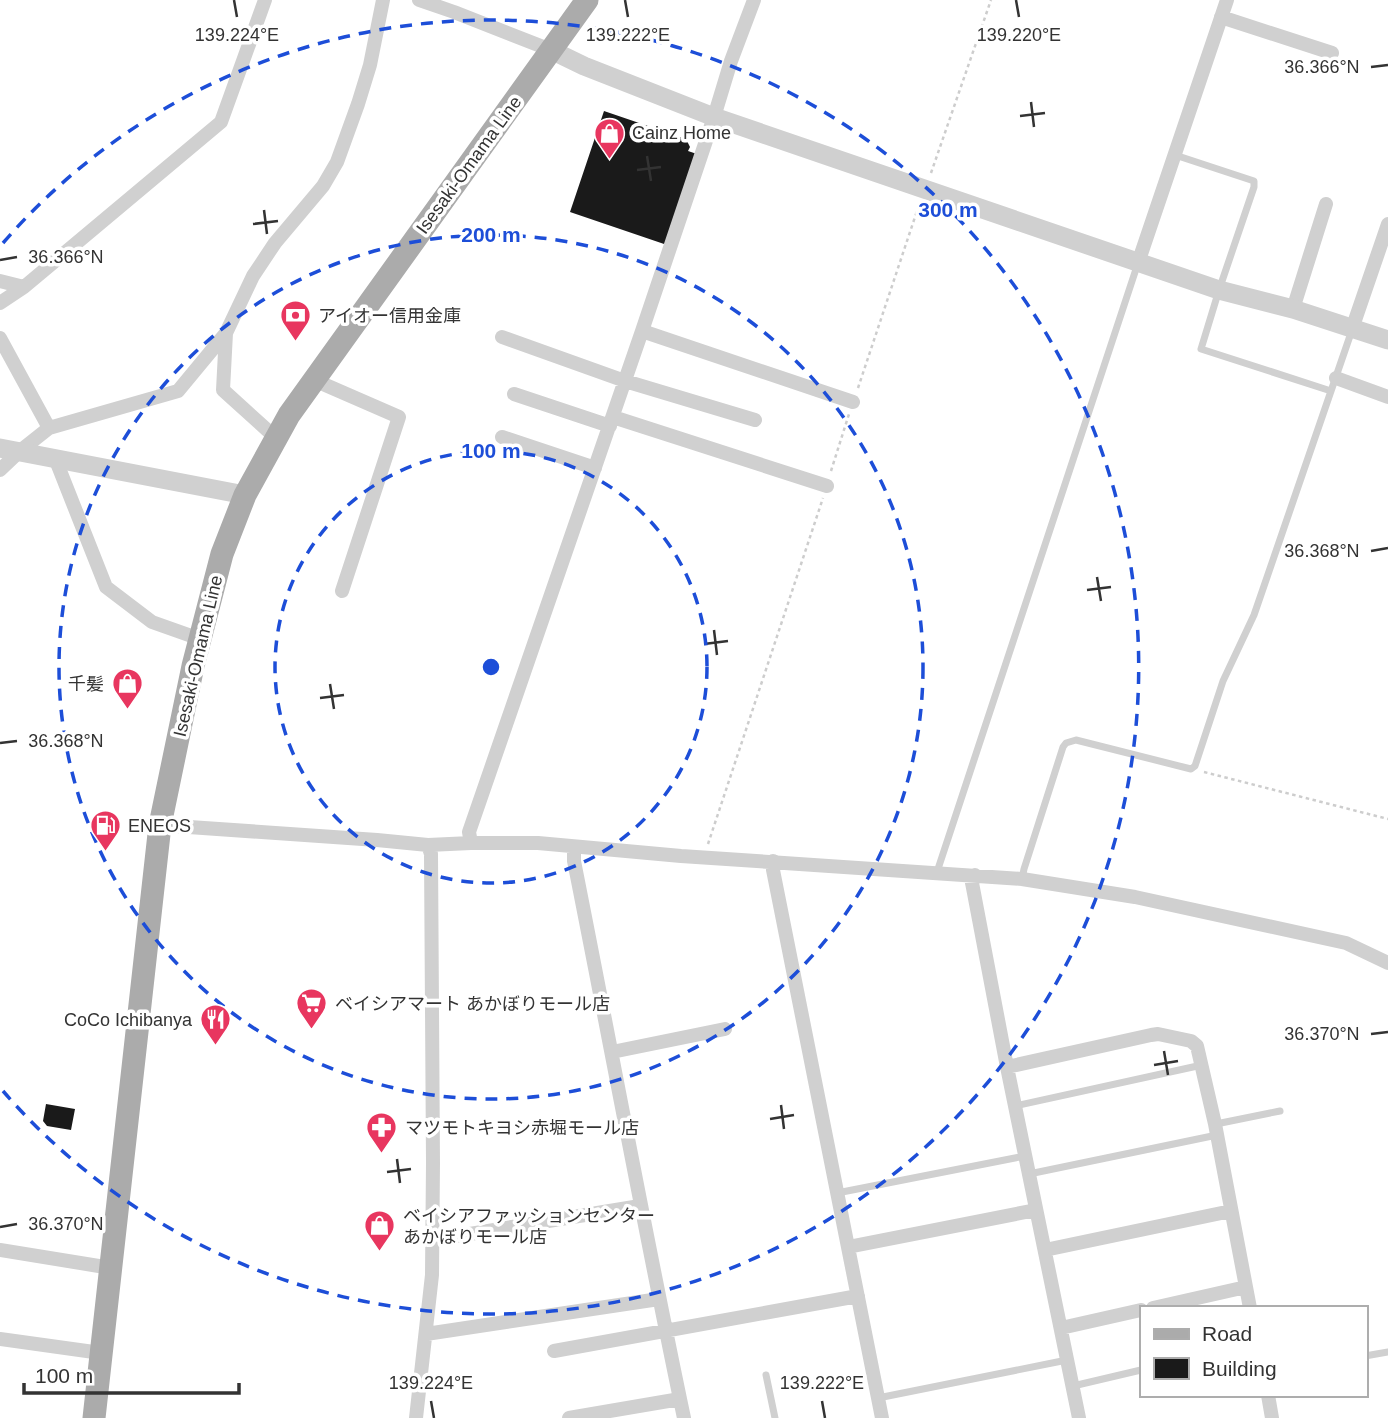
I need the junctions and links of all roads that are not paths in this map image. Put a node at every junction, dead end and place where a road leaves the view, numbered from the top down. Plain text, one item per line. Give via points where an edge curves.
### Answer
1 (265, 0) edge
2 (383, 0) edge
3 (419, 0) edge
4 (587, 0) edge
5 (754, 0) edge
6 (1227, 0) edge
7 (1222, 17) junction
8 (551, 50) junction
9 (1332, 53) dead end
10 (714, 117) junction
11 (1174, 155) junction
12 (1326, 204) dead end
13 (1388, 224) edge
14 (1138, 263) junction
15 (0, 281) edge
16 (24, 288) junction
17 (1219, 289) junction
18 (0, 303) edge
19 (1293, 309) junction
20 (1352, 329) junction
21 (642, 331) junction
22 (226, 333) junction
23 (502, 337) dead end
24 (0, 338) edge
25 (1388, 340) edge
26 (314, 380) junction
27 (625, 381) junction
28 (1333, 385) junction
29 (514, 394) dead end
30 (1388, 397) edge
31 (853, 402) road end
32 (755, 420) dead end
33 (611, 422) junction
34 (49, 428) junction
35 (502, 437) dead end
36 (276, 438) junction
37 (0, 448) edge
38 (20, 451) junction
39 (55, 458) junction
40 (595, 468) junction
41 (0, 470) edge
42 (827, 486) road end
43 (245, 495) junction
44 (342, 591) dead end
45 (200, 639) junction
46 (160, 825) junction
47 (471, 843) junction
48 (428, 845) junction
49 (574, 847) junction
50 (773, 861) junction
51 (937, 872) junction
52 (975, 876) junction
53 (1022, 878) junction
54 (1388, 962) edge
55 (725, 1029) dead end
56 (612, 1052) junction
57 (1202, 1065) junction
58 (1007, 1067) junction
59 (1015, 1106) junction
60 (1280, 1111) dead end
61 (1216, 1129) junction
62 (1025, 1156) junction
63 (1029, 1174) junction
64 (837, 1193) junction
65 (640, 1206) junction
66 (1036, 1210) junction
67 (1231, 1211) junction
68 (433, 1240) junction
69 (848, 1247) junction
70 (0, 1250) edge
71 (1045, 1250) junction
72 (111, 1268) junction
73 (1246, 1287) junction
74 (858, 1296) junction
75 (659, 1299) junction
76 (1162, 1306) edge
77 (1251, 1306) edge
78 (1140, 1310) edge
79 (1061, 1328) junction
80 (666, 1331) junction
81 (426, 1334) junction
82 (0, 1339) edge
83 (554, 1352) dead end
84 (1388, 1352) edge
85 (101, 1353) junction
86 (1367, 1356) edge
87 (1067, 1360) junction
88 (1140, 1370) edge
89 (766, 1375) dead end
90 (1073, 1387) junction
91 (1268, 1397) edge
92 (878, 1398) junction
93 (680, 1399) junction
94 (94, 1418) edge
95 (416, 1418) edge
96 (569, 1418) edge
97 (684, 1418) edge
98 (775, 1418) edge
99 (882, 1418) edge
100 (1079, 1418) edge
101 (1272, 1418) edge

1 - 16 street via 221,122
2 - 22 street via 366,78 337,162 253,276
3 - 8 street
4 - 8 main road, Isesaki-Omama Line
5 - 10 street
6 - 7 street
7 - 9 street
7 - 11 street
8 - 10 street
8 - 26 main road, Isesaki-Omama Line
10 - 14 street
10 - 21 street
11 - 14 street
11 - 17 lane via 1254,181
12 - 19 street
13 - 20 street
14 - 17 street
14 - 51 lane
15 - 16 street
16 - 18 street
17 - 19 street
17 - 28 lane via 1201,349
19 - 20 street
20 - 25 street
20 - 28 lane
21 - 27 street
21 - 31 street
22 - 34 street via 178,391
22 - 36 street via 223,390
23 - 27 street
24 - 34 street
26 - 36 main road, Isesaki-Omama Line
26 - 44 street via 399,416
27 - 32 street
27 - 33 street
28 - 30 street
28 - 53 lane via 1254,615 1223,681 1195,766 1191,769 1076,740 1066,743
29 - 33 street
33 - 40 street
33 - 42 street
34 - 38 street
35 - 40 street
36 - 43 main road, Isesaki-Omama Line
37 - 38 street
38 - 39 street
38 - 41 street
39 - 43 street
39 - 45 street via 106,587 152,622
40 - 47 street via 469,831
43 - 45 main road, Isesaki-Omama Line via 222,554
45 - 46 main road, Isesaki-Omama Line
46 - 48 street
46 - 72 main road, Isesaki-Omama Line
47 - 48 street
47 - 49 street
48 - 68 street
49 - 50 street
49 - 56 street
50 - 51 street
50 - 64 street
51 - 52 street
52 - 53 street
52 - 58 street via 972,883
53 - 54 street via 1135,897 1346,943
55 - 56 street
56 - 65 street
57 - 58 street via 1195,1043 1158,1034
57 - 59 lane
57 - 61 street
58 - 59 street
59 - 62 street
60 - 61 lane
61 - 63 lane
61 - 67 street
62 - 63 street
62 - 64 lane
63 - 66 street
64 - 69 street
65 - 68 street
65 - 75 street
66 - 69 street
66 - 71 street
67 - 71 street
67 - 73 street
68 - 81 street
69 - 74 street
70 - 72 street
71 - 79 street
72 - 85 main road, Isesaki-Omama Line
73 - 76 street
73 - 77 street
74 - 80 street
74 - 92 street
75 - 80 street
75 - 81 street
78 - 79 street
79 - 87 street
80 - 83 street
80 - 93 street
81 - 95 street
82 - 85 street
84 - 86 lane
85 - 94 main road, Isesaki-Omama Line
87 - 90 street
87 - 92 lane
88 - 90 lane
89 - 98 lane
90 - 100 street
91 - 101 street
92 - 99 street
93 - 96 street
93 - 97 street

